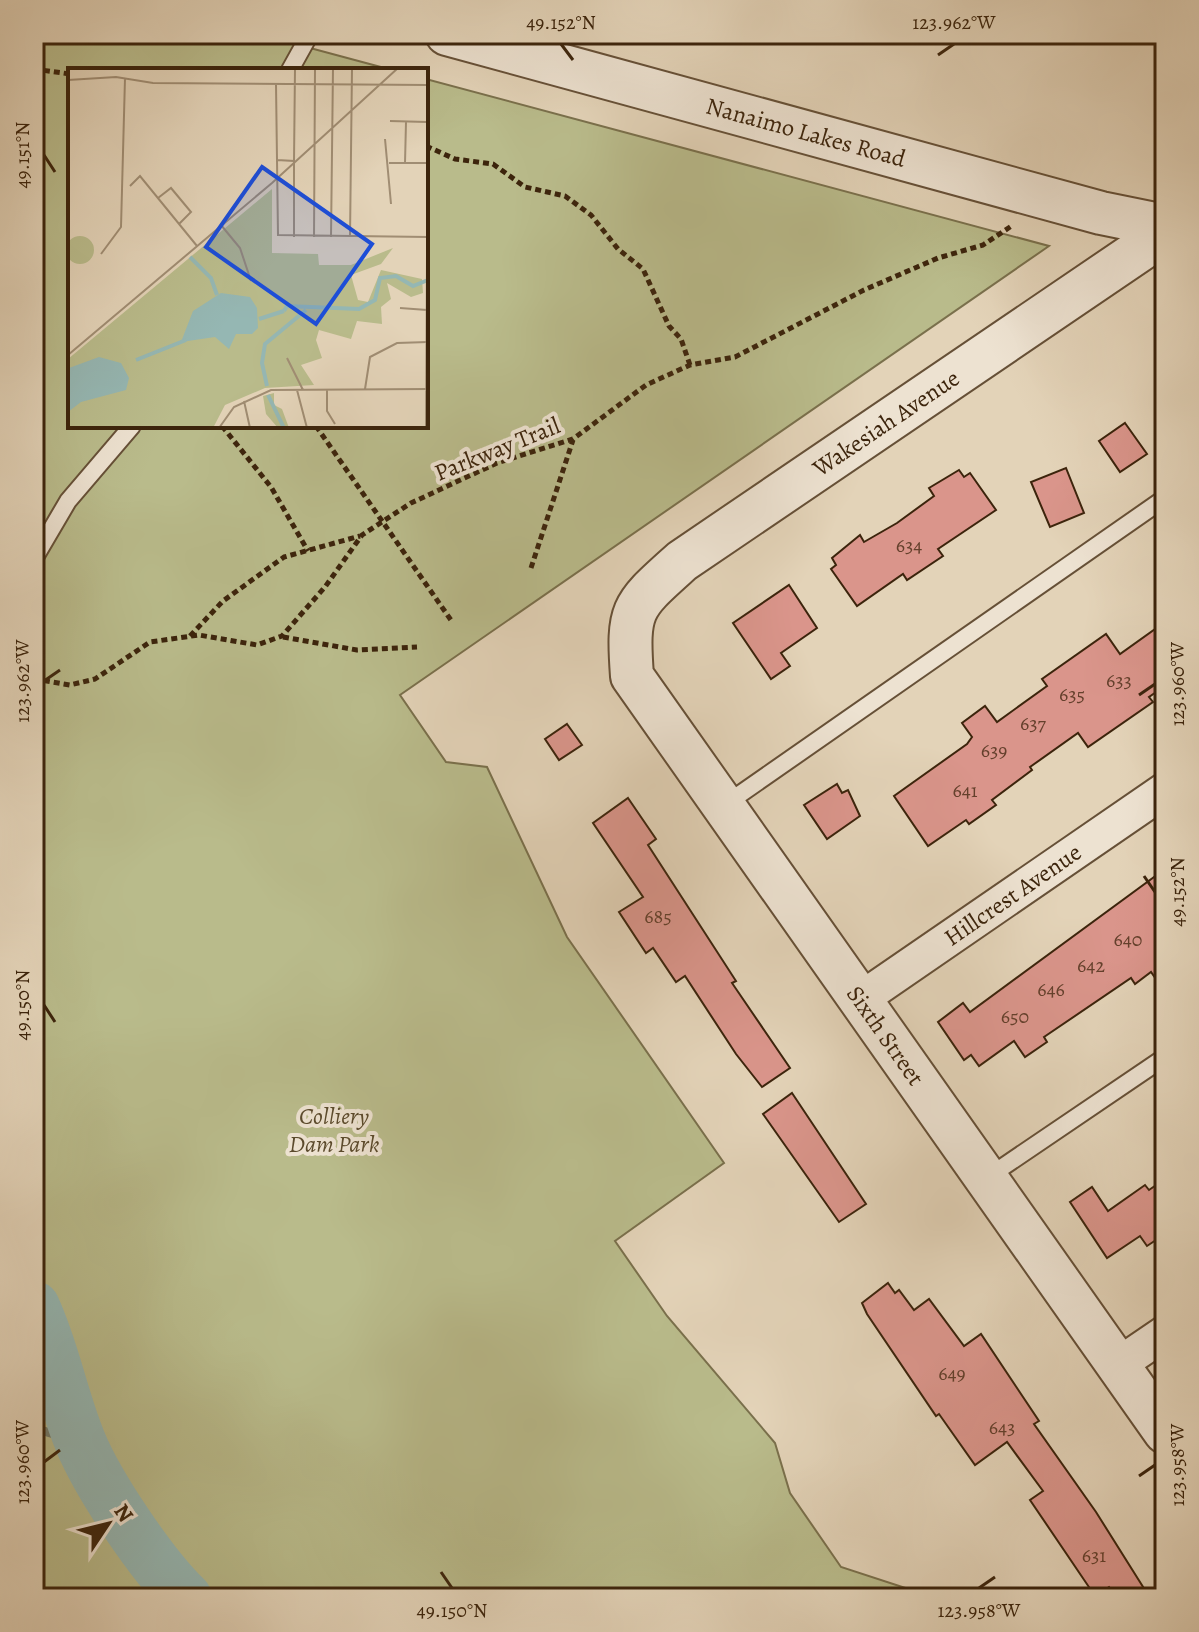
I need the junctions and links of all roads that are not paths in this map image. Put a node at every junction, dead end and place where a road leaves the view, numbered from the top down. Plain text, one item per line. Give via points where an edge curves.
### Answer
1 (310, 34) edge
2 (447, 34) edge
3 (291, 68) edge
4 (1165, 226) edge
5 (1165, 233) edge
6 (130, 428) edge
7 (1165, 498) edge
8 (34, 559) edge
9 (629, 632) joint
10 (1165, 790) edge
11 (722, 807) junction
12 (861, 999) junction
13 (1165, 1057) edge
14 (987, 1178) junction
15 (1165, 1333) edge
16 (1118, 1365) junction
17 (1165, 1432) edge

1 - 3 lane
2 - 4 street, Nanaimo Lakes Road
5 - 9 street, Wakesiah Avenue via 682,561 639,599
6 - 8 lane via 68,501
7 - 11 lane
9 - 11 street, Sixth Street via 632,676
10 - 12 street, Hillcrest Avenue
11 - 12 street, Sixth Street
12 - 14 street, Sixth Street
13 - 14 lane
14 - 16 street, Sixth Street
15 - 16 street
16 - 17 street, Sixth Street

